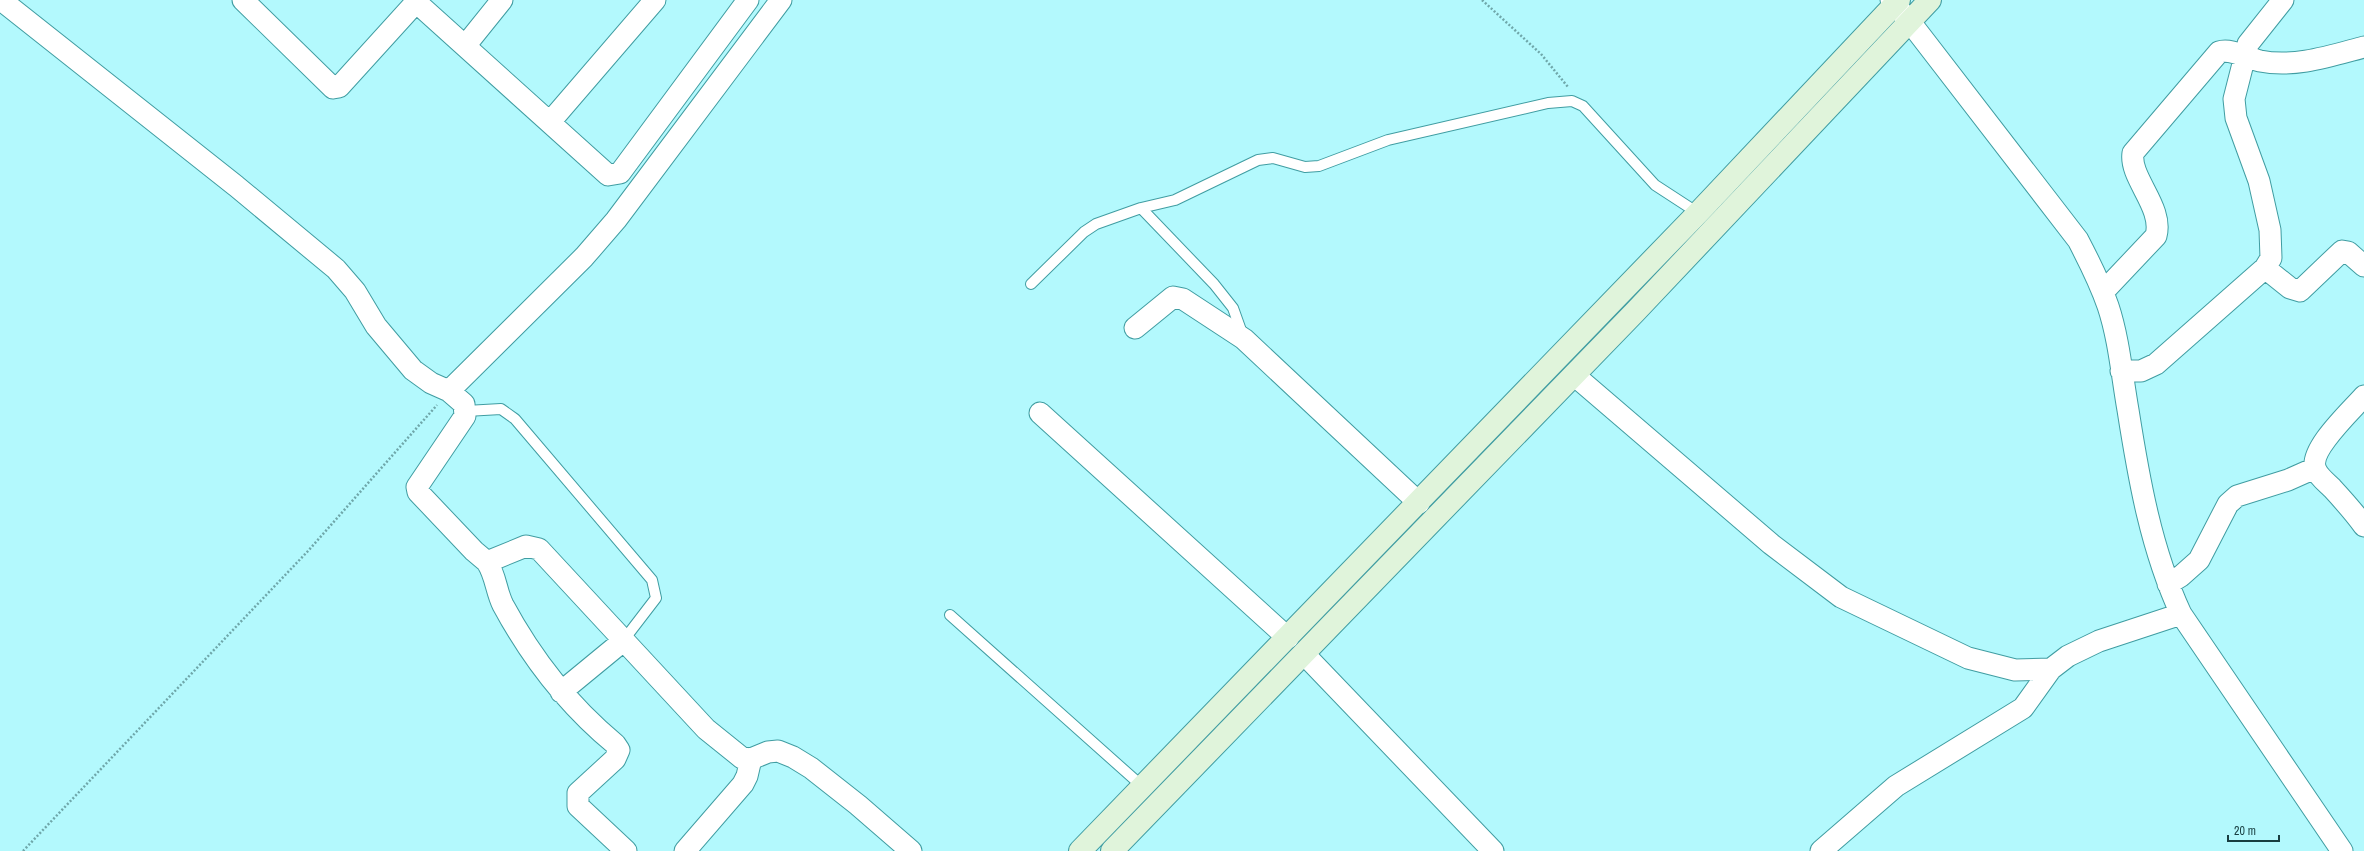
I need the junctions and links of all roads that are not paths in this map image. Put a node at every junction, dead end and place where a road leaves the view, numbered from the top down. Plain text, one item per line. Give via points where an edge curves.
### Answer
1 (1, 0) edge
2 (243, 0) edge
3 (502, 0) edge
4 (655, 0) edge
5 (748, 0) edge
6 (781, 0) edge
7 (1930, 0) edge
8 (2283, 0) edge
9 (417, 1) edge
10 (1895, 2) edge
11 (1910, 22) junction
12 (465, 46) junction
13 (2364, 47) edge
14 (2245, 58) junction
15 (550, 122) junction
16 (1141, 208) junction
17 (1698, 213) junction
18 (2364, 266) edge
19 (2265, 268) junction
20 (1031, 284) dead end
21 (2103, 292) junction
22 (1135, 328) dead end
23 (1244, 339) junction
24 (2121, 371) junction
25 (1574, 375) junction
26 (449, 391) junction
27 (2364, 396) edge
28 (466, 411) junction
29 (1040, 413) dead end
30 (2315, 468) junction
31 (1418, 503) junction
32 (2364, 526) edge
33 (487, 562) junction
34 (2168, 584) junction
35 (2181, 614) junction
36 (950, 616) dead end
37 (1288, 638) junction
38 (623, 641) junction
39 (1304, 654) junction
40 (2051, 669) junction
41 (561, 692) junction
42 (751, 759) junction
43 (1143, 787) junction
44 (626, 851) edge
45 (685, 851) edge
46 (911, 851) edge
47 (1080, 851) edge
48 (1112, 851) edge
49 (1493, 851) edge
50 (1821, 851) edge
51 (2342, 851) edge

1 - 26 street via 236,186 336,269 355,291 376,326 413,370 431,383
2 - 9 street via 333,88 339,87
3 - 12 street
4 - 15 street
5 - 15 street via 620,173 608,174
6 - 26 street via 616,220 584,257
7 - 11 street
8 - 14 street via 2248,44
9 - 12 street
10 - 11 street
10 - 17 street
11 - 21 street via 2078,240
11 - 25 street
12 - 15 street
13 - 14 street via 2283,65
14 - 19 street via 2234,99 2236,118 2259,181 2270,230 2271,258
14 - 21 street via 2229,51 2219,52 2133,153 2134,164 2155,213 2158,230 2156,236
16 - 17 lane via 1175,200 1258,160 1273,158 1305,167 1319,166 1388,140 1548,103 1572,101 1583,106 1655,185
16 - 20 lane via 1115,216 1084,232
16 - 23 lane via 1214,284 1233,308
17 - 31 street
18 - 19 street via 2348,252 2342,251 2300,291 2290,288
19 - 24 street via 2156,364 2141,371
21 - 24 street
22 - 23 street via 1173,297 1183,299
23 - 31 street
24 - 34 street via 2148,520
25 - 39 street
25 - 40 street via 1771,544 1841,596 1968,658 2015,670
26 - 28 street via 464,404
27 - 30 street via 2319,449
28 - 33 street via 417,487 418,492
28 - 38 lane via 501,409 515,419 652,580 656,598
29 - 37 street
30 - 32 street
30 - 34 street via 2288,480 2237,496 2228,504 2199,560
31 - 37 street
33 - 38 street via 526,546 539,549 571,581
33 - 41 street via 494,574 498,596 507,613
34 - 35 street
35 - 40 street via 2099,641 2068,656
35 - 51 street
36 - 43 lane
37 - 43 street
38 - 41 street
38 - 42 street via 706,729 742,758
39 - 48 street
39 - 49 street
40 - 50 street via 2023,708 1896,786
41 - 44 street via 616,744 619,750 615,759 578,794 576,800 578,806
42 - 45 street via 743,784
42 - 46 street via 778,751 793,757 858,805
43 - 47 street

